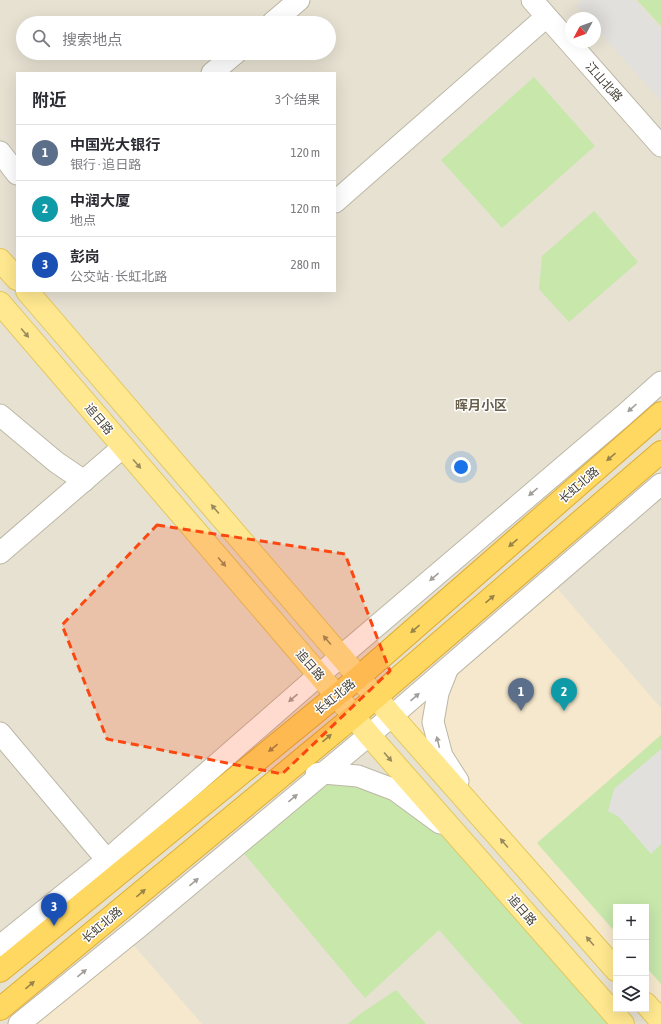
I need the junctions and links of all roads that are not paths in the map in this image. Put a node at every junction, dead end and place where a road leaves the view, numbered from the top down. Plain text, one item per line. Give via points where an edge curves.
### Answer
1 (300, 0) edge
2 (532, 0) edge
3 (281, 16) edge
4 (546, 17) junction
5 (228, 60) edge
6 (213, 72) edge
7 (661, 146) edge
8 (0, 152) edge
9 (16, 173) edge
10 (336, 201) edge
11 (0, 260) edge
12 (16, 278) edge
13 (28, 292) edge
14 (0, 303) edge
15 (661, 382) edge
16 (661, 413) edge
17 (0, 415) edge
18 (123, 447) junction
19 (661, 452) edge
20 (84, 481) junction
21 (661, 484) edge
22 (0, 553) edge
23 (466, 619) junction
24 (341, 656) junction
25 (447, 669) junction
26 (319, 675) junction
27 (359, 677) junction
28 (337, 696) junction
29 (376, 696) junction
30 (354, 716) junction
31 (392, 716) junction
32 (0, 733) edge
33 (369, 735) junction
34 (323, 773) junction
35 (245, 806) junction
36 (477, 812) junction
37 (459, 837) junction
38 (107, 860) junction
39 (0, 946) edge
40 (613, 967) edge
41 (0, 971) edge
42 (649, 1007) edge
43 (0, 1010) edge
44 (661, 1021) edge
45 (19, 1024) edge
46 (623, 1024) edge

1 - 3 street
2 - 4 street, 江山北路
4 - 7 street, 江山北路
4 - 10 street
5 - 6 street
8 - 9 street
11 - 12 main road
24 -> 13 main road
14 -> 18 main road, 追日路
15 -> 24 street
16 -> 27 highway, 长虹北路
17 - 20 street via 56,462
18 - 20 street
18 -> 26 main road, 追日路
23 -> 19 highway, 长虹北路
20 - 22 street
21 - 25 street
23 - 25 street
23 - 29 highway, 长虹北路
24 - 26 street
24 - 27 main road
31 -> 25 street
36 -> 25 street via 442,756 433,722 438,693
26 - 28 main road, 追日路
26 -> 38 street
27 - 28 highway, 长虹北路
27 - 29 main road
28 - 30 main road, 追日路
28 -> 41 highway, 长虹北路
29 - 30 highway, 长虹北路
29 - 31 main road
30 - 33 main road, 追日路
35 -> 30 highway, 长虹北路
31 - 33 street
31 - 36 main road
32 - 38 street
33 - 34 street
33 -> 37 main road, 追日路
34 - 35 street via 302,777
34 - 37 street via 358,776 395,790
45 -> 34 street via 135,931
43 -> 35 highway, 长虹北路
40 -> 36 main road
37 - 46 main road, 追日路
38 - 39 street
42 - 44 main road

